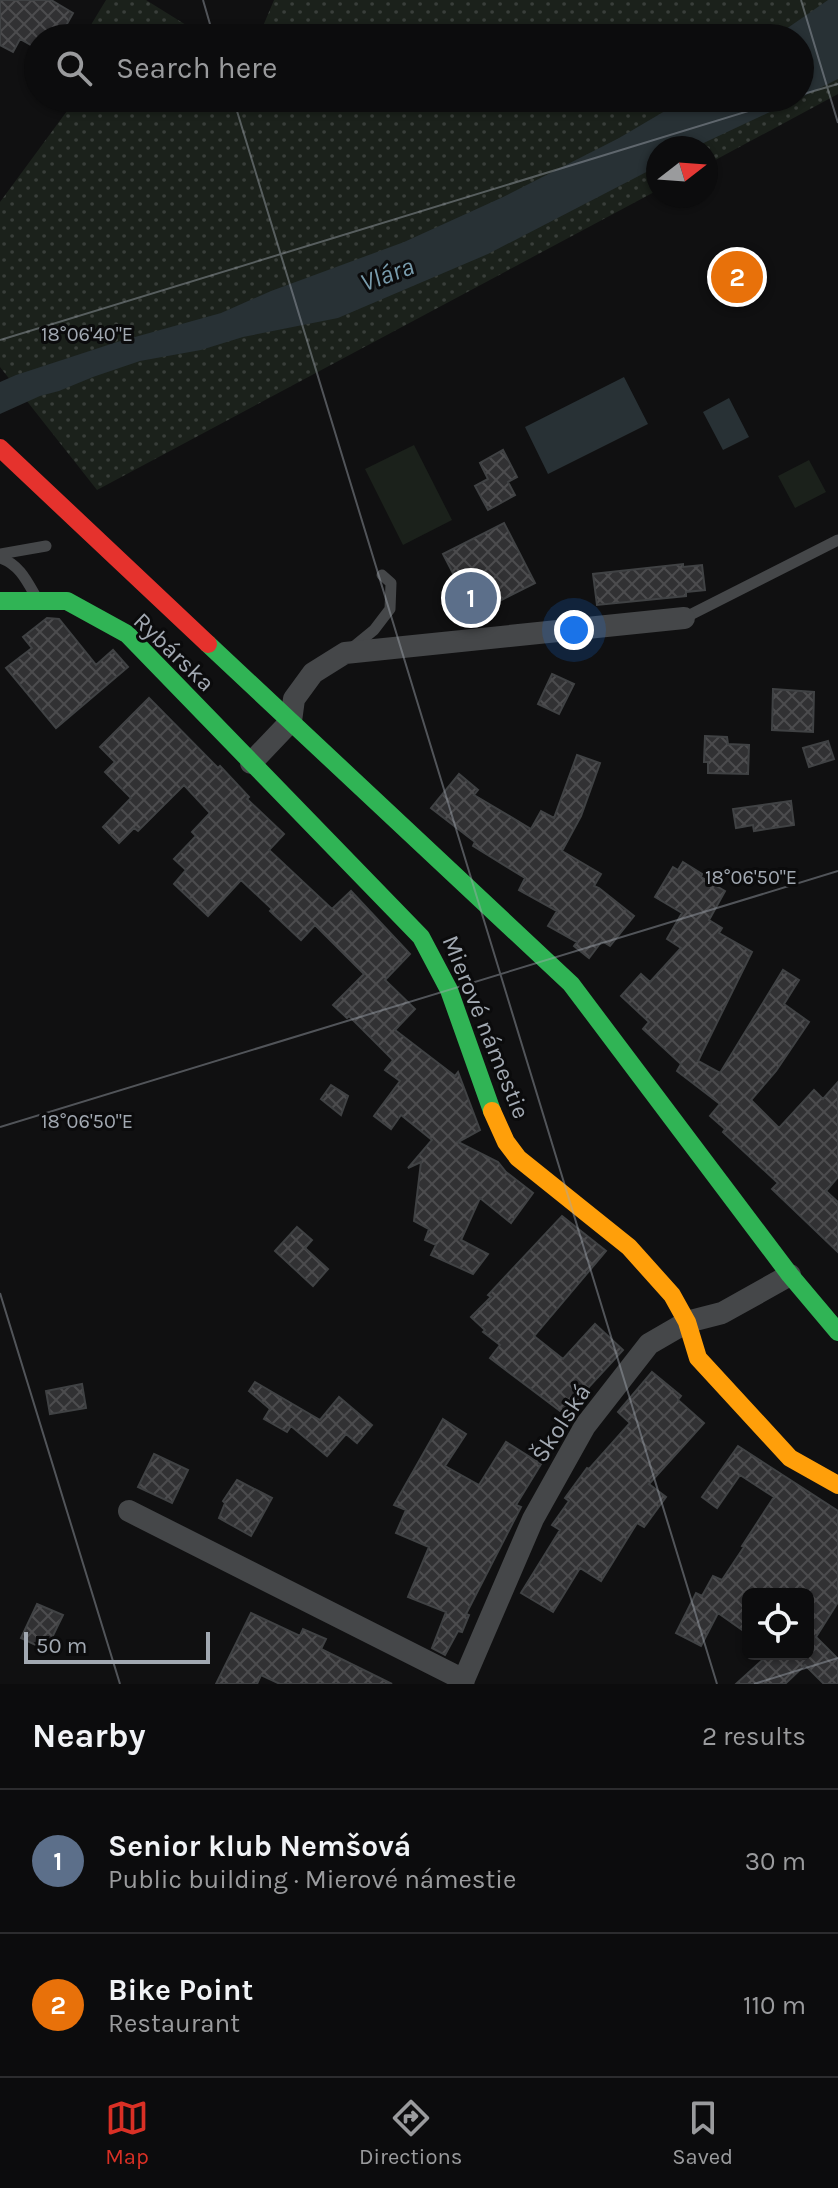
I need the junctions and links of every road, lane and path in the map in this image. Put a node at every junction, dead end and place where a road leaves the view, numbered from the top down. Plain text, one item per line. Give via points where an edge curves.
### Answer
1 (0, 448) edge
2 (838, 540) edge
3 (46, 546) dead end
4 (0, 556) edge
5 (382, 575) dead end
6 (38, 600) junction
7 (0, 601) edge
8 (684, 618) joint
9 (345, 653) junction
10 (291, 721) junction
11 (251, 763) junction
12 (790, 1275) junction
13 (687, 1322) junction
14 (838, 1332) edge
15 (838, 1485) edge
16 (129, 1511) dead end
17 (463, 1682) edge

1 - 10 street, Mierové námestie
2 - 8 lane
3 - 4 lane
4 - 6 lane via 20,571
5 - 9 lane via 391,583 390,609
6 - 7 street, Rybárska
6 - 11 street, Rybárska via 67,601 127,634
8 - 9 street
9 - 10 street via 313,673 294,699
10 - 11 street
10 - 12 street, Mierové námestie via 571,984
11 - 13 street, Mierové námestie via 427,945 508,1146 629,1247 672,1295
12 - 13 street, Školská via 722,1313
12 - 14 street, Mierové námestie
13 - 15 street, Mierové námestie via 698,1358 790,1458
13 - 17 street, Školská via 649,1344 585,1426 533,1519
16 - 17 street, Školská

